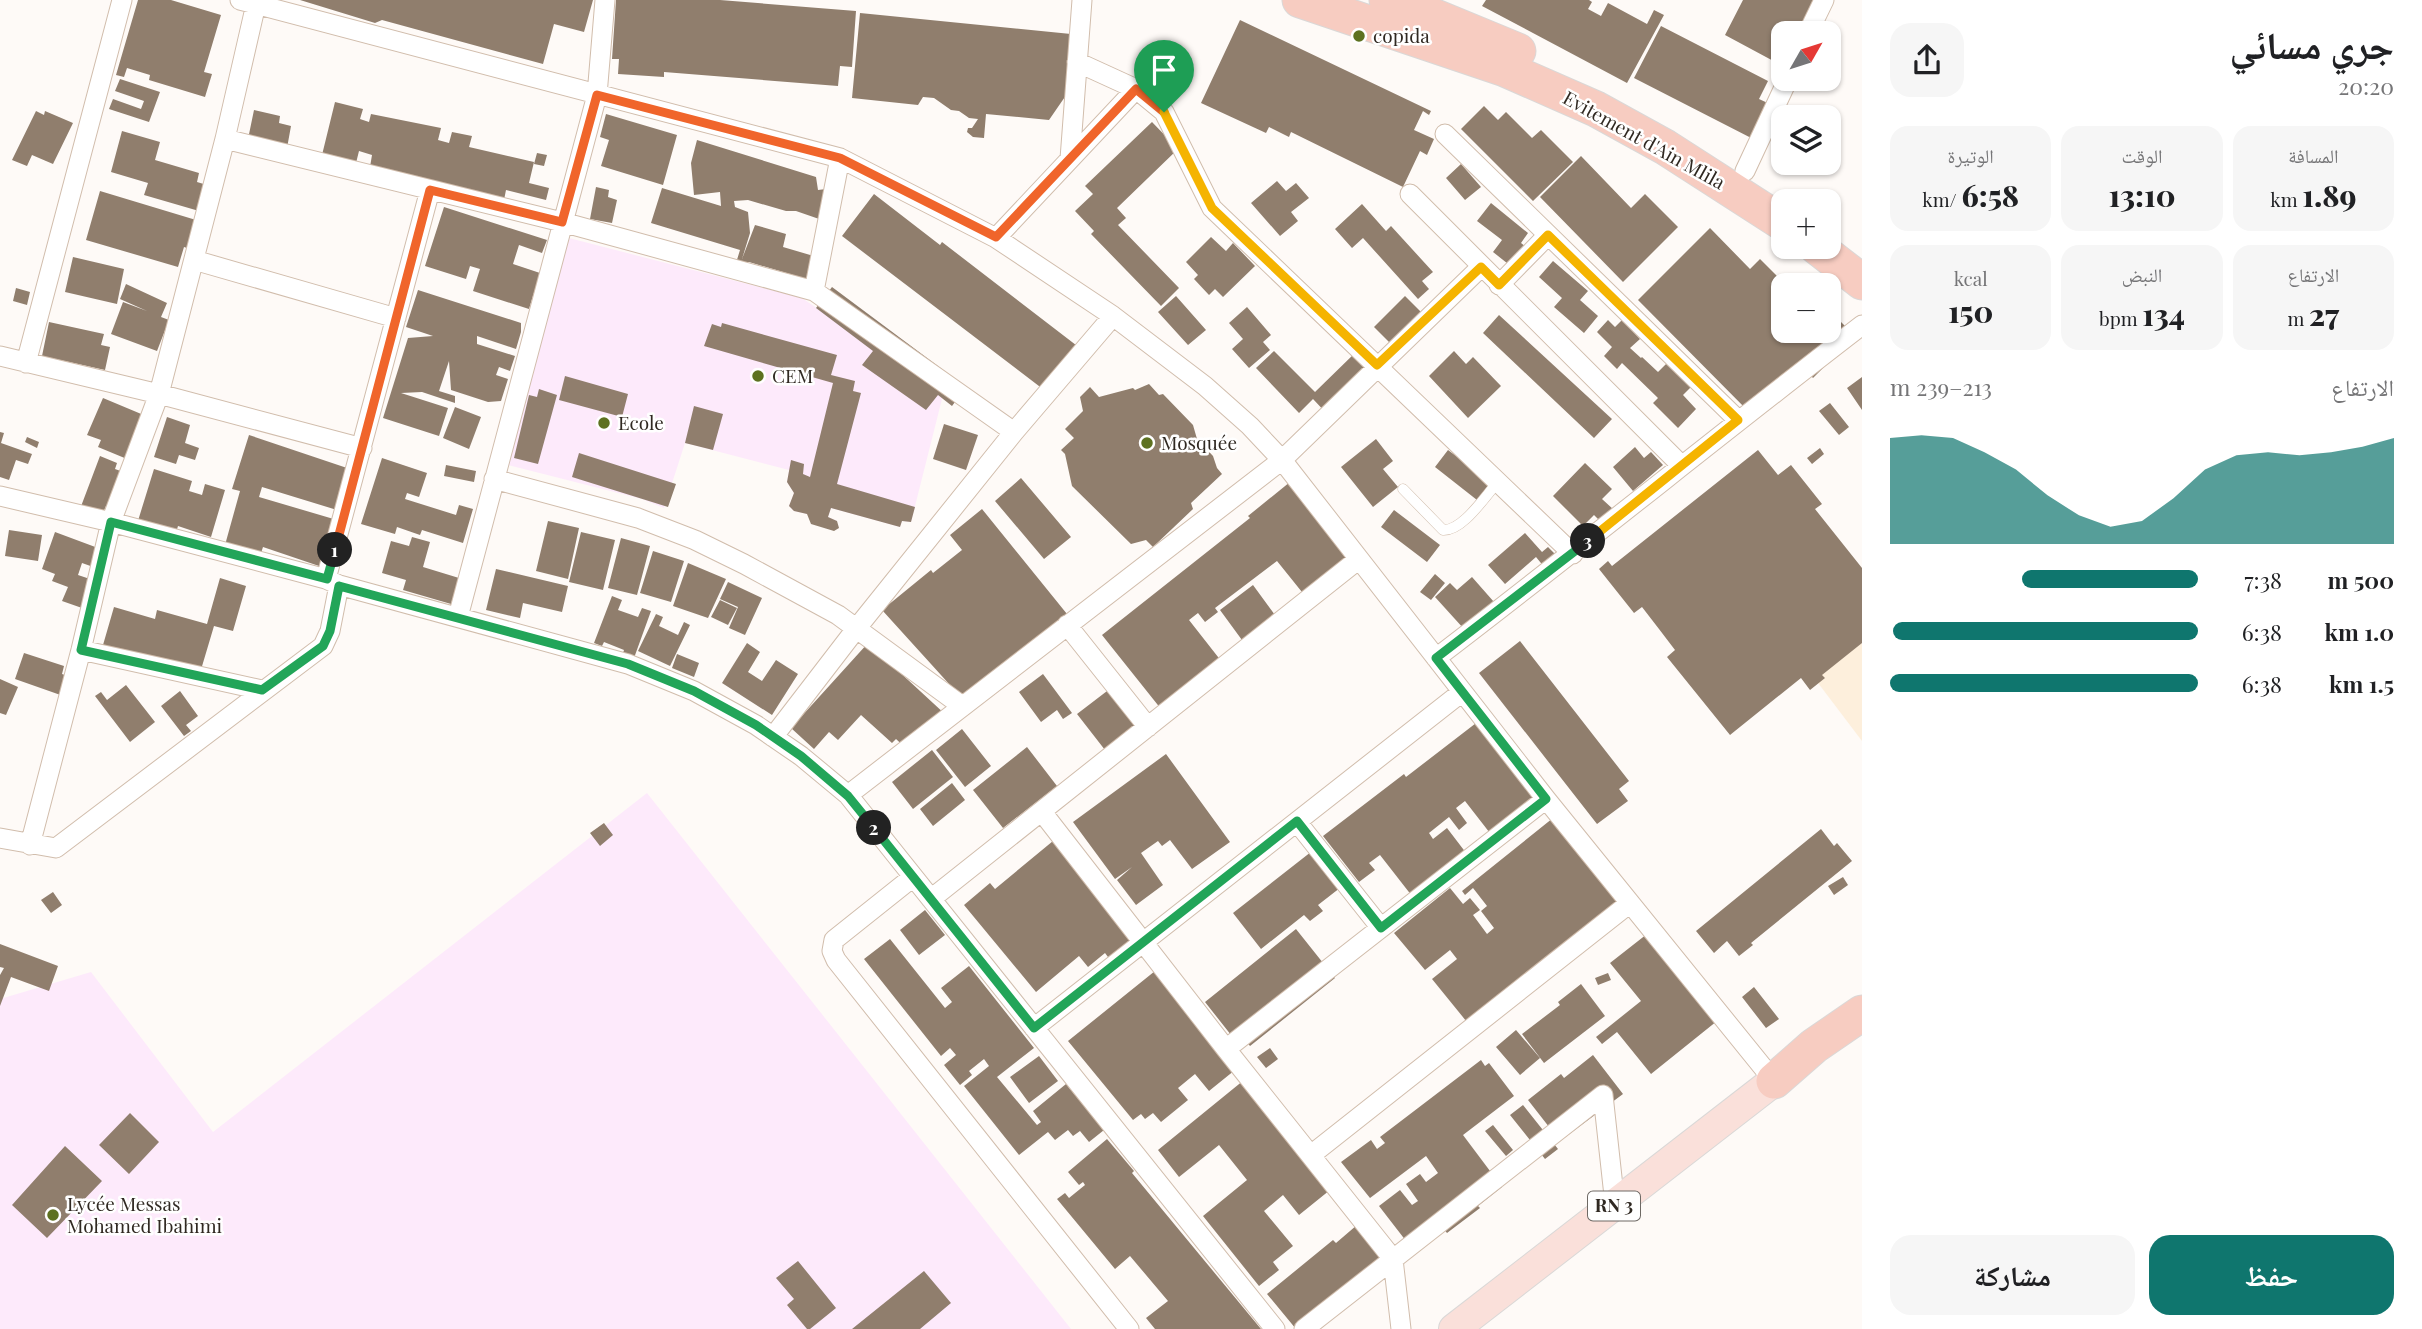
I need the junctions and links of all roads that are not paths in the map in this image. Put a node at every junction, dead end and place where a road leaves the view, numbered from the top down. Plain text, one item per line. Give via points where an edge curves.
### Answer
1 (122, 0) edge
2 (605, 0) edge
3 (1082, 0) edge
4 (1300, 0) edge
5 (1387, 0) edge
6 (1824, 0) edge
7 (248, 2) edge
8 (1426, 18) edge
9 (1814, 21) edge
10 (1077, 62) junction
11 (1136, 89) junction
12 (1782, 91) edge
13 (597, 95) junction
14 (1445, 134) dead end
15 (225, 139) junction
16 (840, 158) junction
17 (1070, 159) junction
18 (1745, 172) junction
19 (1771, 189) edge
20 (430, 190) junction
21 (1410, 194) dead end
22 (1771, 215) edge
23 (562, 222) junction
24 (1548, 235) junction
25 (996, 237) junction
26 (1841, 237) edge
27 (1862, 253) edge
28 (1832, 259) edge
29 (194, 260) junction
30 (1481, 267) junction
31 (1862, 282) edge
32 (1499, 285) junction
33 (814, 291) junction
34 (1113, 316) junction
35 (396, 318) junction
36 (1862, 324) edge
37 (0, 356) edge
38 (26, 363) junction
39 (1377, 365) junction
40 (159, 394) junction
41 (1738, 420) junction
42 (1014, 432) junction
43 (362, 448) junction
44 (1282, 460) junction
45 (1681, 465) junction
46 (494, 479) junction
47 (1498, 482) junction
48 (1403, 489) dead end
49 (0, 496) edge
50 (111, 522) junction
51 (1573, 554) junction
52 (1359, 558) junction
53 (333, 582) junction
54 (458, 617) junction
55 (1067, 625) junction
56 (856, 629) junction
57 (81, 650) junction
58 (1436, 658) junction
59 (262, 690) junction
60 (1462, 692) junction
61 (962, 706) junction
62 (1148, 727) junction
63 (773, 737) junction
64 (848, 796) junction
65 (1546, 799) junction
66 (1042, 812) junction
67 (1297, 821) junction
68 (0, 838) edge
69 (30, 845) junction
70 (914, 877) junction
71 (931, 899) junction
72 (1630, 903) junction
73 (1381, 928) junction
74 (1143, 942) junction
75 (1862, 1013) edge
76 (1034, 1028) junction
77 (1862, 1042) edge
78 (1226, 1049) junction
79 (1774, 1082) junction
80 (1311, 1155) junction
81 (1615, 1205) junction
82 (1393, 1259) junction
83 (1129, 1329) edge
84 (1275, 1329) edge
85 (1304, 1329) edge
86 (1401, 1329) edge
87 (1454, 1329) edge

1 - 38 street
2 - 13 street
3 - 10 street
4 - 8 highway, Evitement d'Ain Mlila
5 - 8 highway, Evitement d'Ain Mlila
6 - 9 street
7 - 13 street
7 - 15 street
8 - 18 highway, Evitement d'Ain Mlila via 1556,67 1618,96
8 - 22 highway, Evitement d'Ain Mlila via 1505,69 1596,109 1665,147
10 - 11 street
10 - 17 street
11 - 17 street
11 - 39 street via 1164,112 1212,208
12 - 18 street
13 - 16 street
13 - 23 street
14 - 24 street
15 - 20 street
15 - 29 street
16 - 25 street
16 - 33 street
17 - 25 street
18 - 19 highway, Evitement d'Ain Mlila
20 - 23 street
20 - 35 street
21 - 30 street
23 - 33 street
23 - 46 street
24 - 32 street
24 - 41 street
25 - 34 street
26 - 27 highway
28 - 31 highway
29 - 35 street
29 - 40 street
30 - 32 street
30 - 39 street
32 - 45 street
33 - 42 street
34 - 42 street
34 - 44 street via 1205,386
35 - 43 street
36 - 41 street
37 - 38 street
38 - 40 street
39 - 44 street
39 - 47 street
40 - 43 street
40 - 50 street
41 - 45 street
42 - 56 street
43 - 53 street
44 - 52 street
44 - 55 street
45 - 51 street
46 - 54 street
46 - 56 street via 638,518 695,540 838,615
47 - 48 lane via 1451,531 1443,530
47 - 51 street
49 - 50 street
50 - 53 street
50 - 57 street
51 - 58 street
52 - 58 street
52 - 62 street
53 - 54 street
53 - 59 street via 330,631 323,646
54 - 63 street via 628,664 694,691
55 - 61 street
55 - 62 street
56 - 61 street
56 - 63 street
57 - 59 street
57 - 69 street
58 - 60 street
59 - 69 street via 56,848
60 - 65 street
60 - 67 street
61 - 64 street
62 - 66 street
63 - 64 street
64 - 70 street
65 - 72 street
65 - 73 street
66 - 71 street
66 - 74 street
67 - 73 street
67 - 74 street
68 - 69 street
70 - 71 street
70 - 83 street via 834,940 836,960
71 - 76 street
72 - 79 street
72 - 80 street
73 - 78 street
74 - 76 street
74 - 78 street
75 - 79 highway, RN 3 via 1814,1046
76 - 84 street
77 - 79 highway, RN 3
78 - 80 street
79 - 81 main road, RN 3
80 - 82 street
81 - 82 street via 1604,1096
81 - 87 main road, RN 3
82 - 85 street
82 - 86 street

